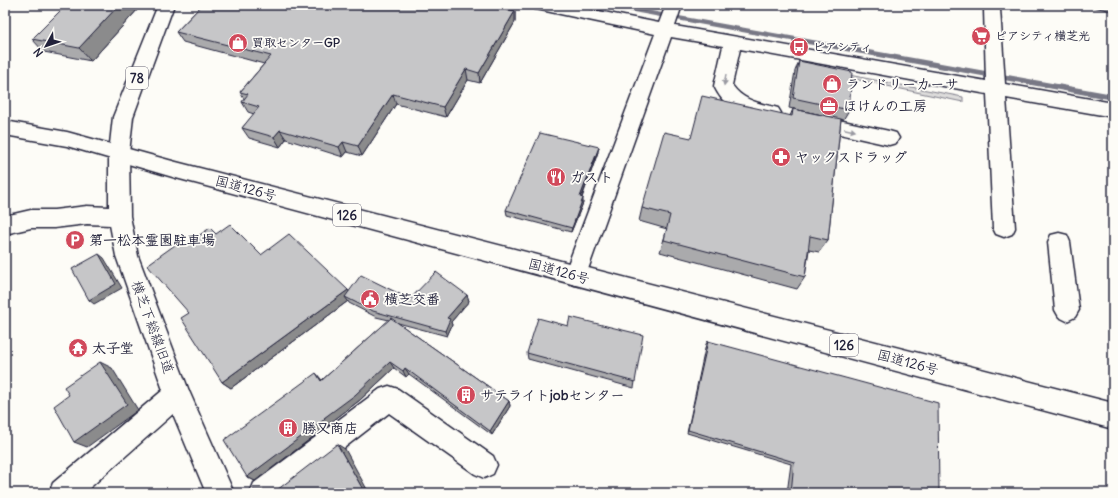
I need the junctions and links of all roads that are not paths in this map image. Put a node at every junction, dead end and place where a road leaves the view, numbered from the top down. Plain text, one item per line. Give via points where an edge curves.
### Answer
1 (166, 5) edge
2 (541, 5) edge
3 (674, 6) edge
4 (992, 9) dead end
5 (665, 28) junction
6 (733, 42) junction
7 (996, 80) junction
8 (1113, 110) edge
9 (5, 128) edge
10 (889, 138) dead end
11 (119, 153) junction
12 (119, 216) junction
13 (5, 225) edge
14 (1004, 228) dead end
15 (1059, 242) dead end
16 (575, 275) junction
17 (1067, 310) dead end
18 (178, 394) junction
19 (1113, 416) edge
20 (484, 465) dead end
21 (63, 493) edge
22 (220, 493) edge
23 (264, 493) edge

1 - 11 main road, 78 via 123,117
2 - 5 main road
3 - 5 main road
4 - 7 main road
5 - 6 main road
5 - 16 main road
6 - 7 main road
6 -> 10 main road via 723,86 731,99 746,107
7 - 8 main road
7 - 14 main road
9 - 11 main road, 国道126号 / 126 via 67,139
11 - 12 main road, 横芝下総線旧道
11 - 16 main road, 国道126号 / 126
12 - 13 main road via 87,215 31,219
12 - 18 main road, 横芝下総線旧道 via 127,256
15 - 17 main road
16 - 19 main road, 国道126号 / 126
18 - 21 main road
18 - 22 main road, 横芝下総線旧道
20 - 23 main road via 389,398

